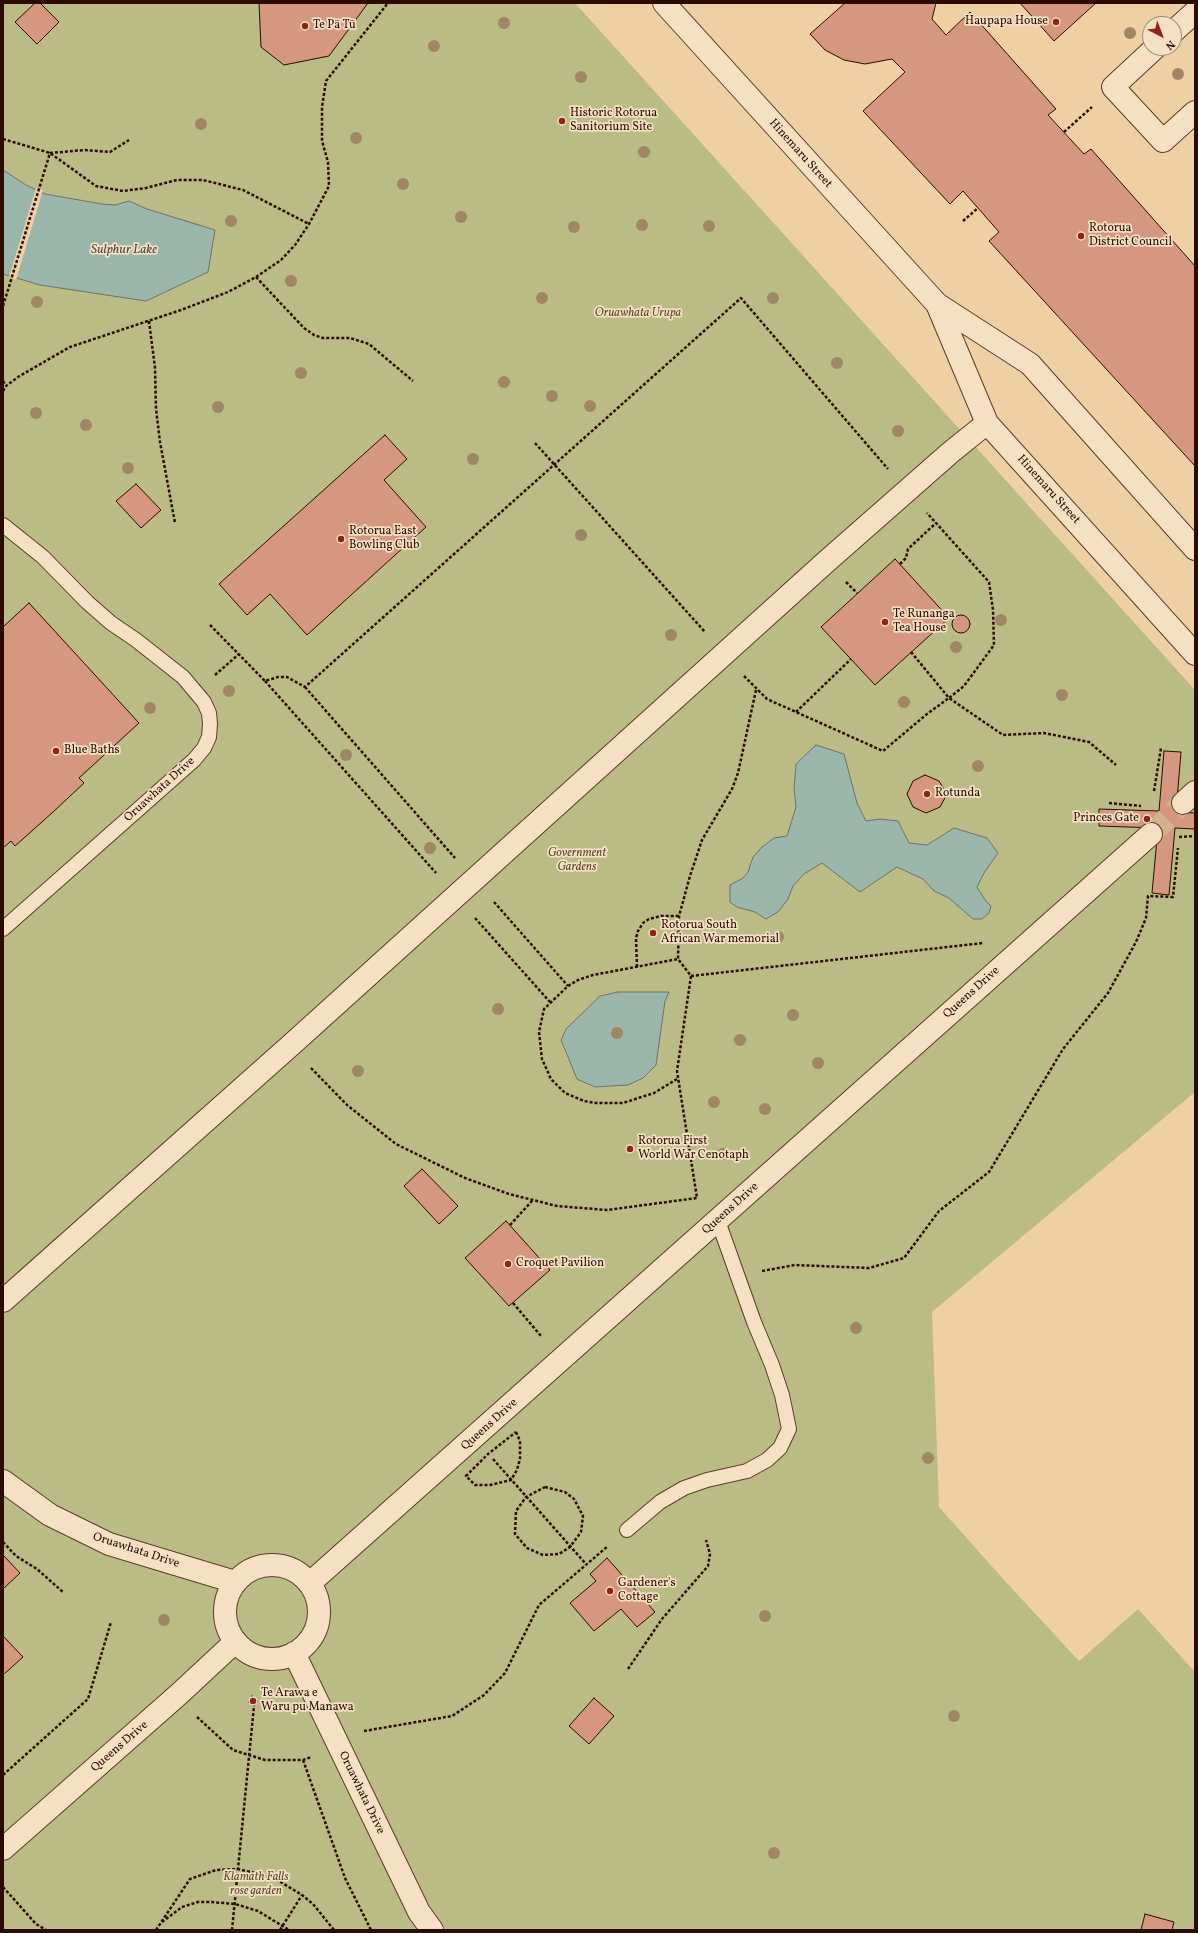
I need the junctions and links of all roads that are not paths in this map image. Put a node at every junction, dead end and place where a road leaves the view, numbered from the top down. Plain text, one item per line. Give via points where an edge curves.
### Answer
1 (664, 3) edge
2 (1195, 12) edge
3 (1182, 24) edge
4 (1146, 56) edge
5 (1195, 112) edge
6 (937, 304) junction
7 (987, 423) junction
8 (3, 525) edge
9 (1195, 549) edge
10 (1195, 654) edge
11 (1151, 834) tunnel mouth
12 (3, 929) edge
13 (718, 1221) junction
14 (3, 1301) edge
15 (3, 1481) edge
16 (627, 1530) road end
17 (235, 1582) junction
18 (310, 1583) junction
19 (235, 1642) junction
20 (294, 1653) junction
21 (3, 1849) edge
22 (432, 1930) edge

1 - 6 street, Hinemaru Street
2 - 3 street
4 - 5 street via 1112,87 1163,141
6 - 7 street, Hinemaru Street
6 - 9 street, Hinemaru Street via 1030,364
7 - 10 street, Hinemaru Street
7 - 14 street via 822,566
8 - 12 lane, Oruawhata Drive via 43,557 111,623 183,677 204,702 210,724 209,737 194,760
11 - 13 street, Queens Drive
13 - 16 lane via 772,1365 789,1429 780,1448 767,1460 747,1471 684,1488 660,1502
13 - 18 street, Queens Drive
15 - 17 street, Oruawhata Drive via 50,1515 109,1544
17 - 18 street via 245,1572 273,1564 287,1566 300,1573
17 - 19 street via 227,1596 224,1612 227,1628
18 - 20 street via 317,1595 320,1608 318,1622 314,1635
19 - 20 street via 256,1657 282,1658
19 - 21 street, Queens Drive via 178,1696
20 - 22 street, Oruawhata Drive via 419,1912

